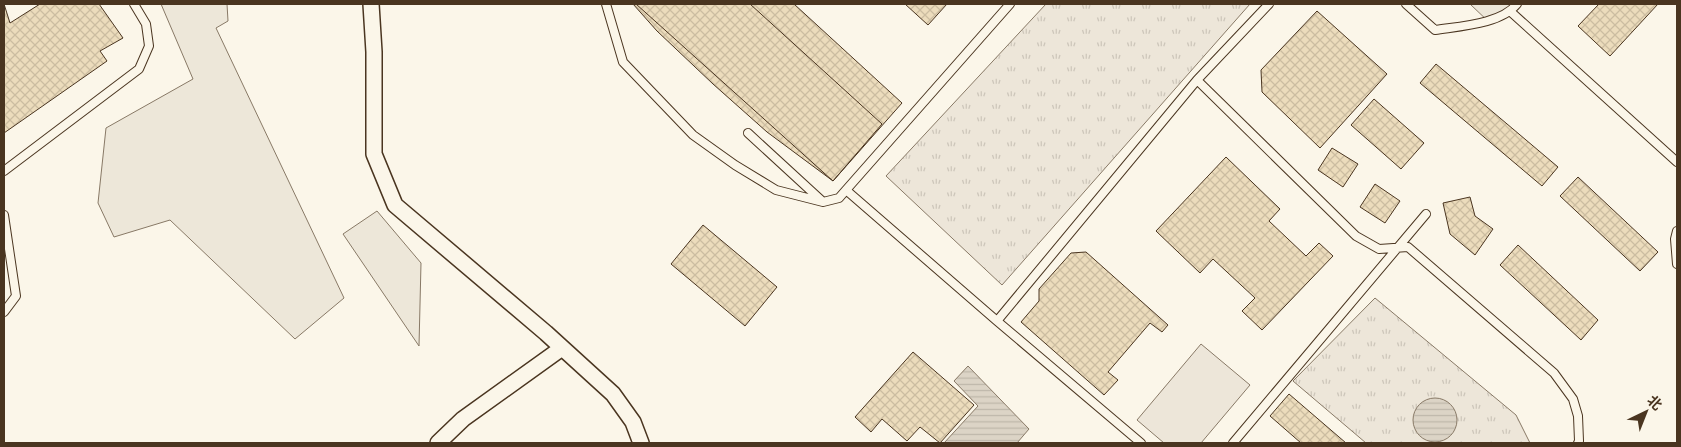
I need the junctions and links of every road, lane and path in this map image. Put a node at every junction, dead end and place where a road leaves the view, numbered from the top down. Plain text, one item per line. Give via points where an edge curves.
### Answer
1 (134, 4) edge
2 (371, 4) edge
3 (606, 4) edge
4 (1010, 4) edge
5 (1269, 4) edge
6 (1406, 4) edge
7 (1517, 4) edge
8 (1511, 12) junction
9 (1197, 80) junction
10 (748, 133) dead end
11 (1677, 162) edge
12 (4, 171) edge
13 (846, 190) junction
14 (823, 202) junction
15 (1426, 214) dead end
16 (4, 215) edge
17 (1677, 231) edge
18 (1398, 248) junction
19 (1677, 264) edge
20 (4, 312) edge
21 (997, 321) junction
22 (562, 348) junction
23 (438, 443) edge
24 (640, 443) edge
25 (1141, 443) edge
26 (1233, 443) edge
27 (1578, 443) edge

1 - 12 lane via 146,24 149,46 139,68
2 - 22 street via 374,154 395,205
3 - 14 lane via 623,62 693,135 776,190
4 - 13 lane
5 - 9 lane
6 - 8 lane via 1435,30 1491,20
7 - 8 lane
8 - 11 lane
9 - 18 lane via 1356,236 1379,248
9 - 21 lane
10 - 14 lane
13 - 14 lane via 839,198
13 - 21 lane
15 - 18 lane
16 - 20 lane via 16,296
17 - 19 lane
18 - 26 lane
18 - 27 lane via 1408,247 1554,373 1573,400 1578,416
21 - 25 lane
22 - 23 street via 463,418
22 - 24 street via 613,394 633,422

